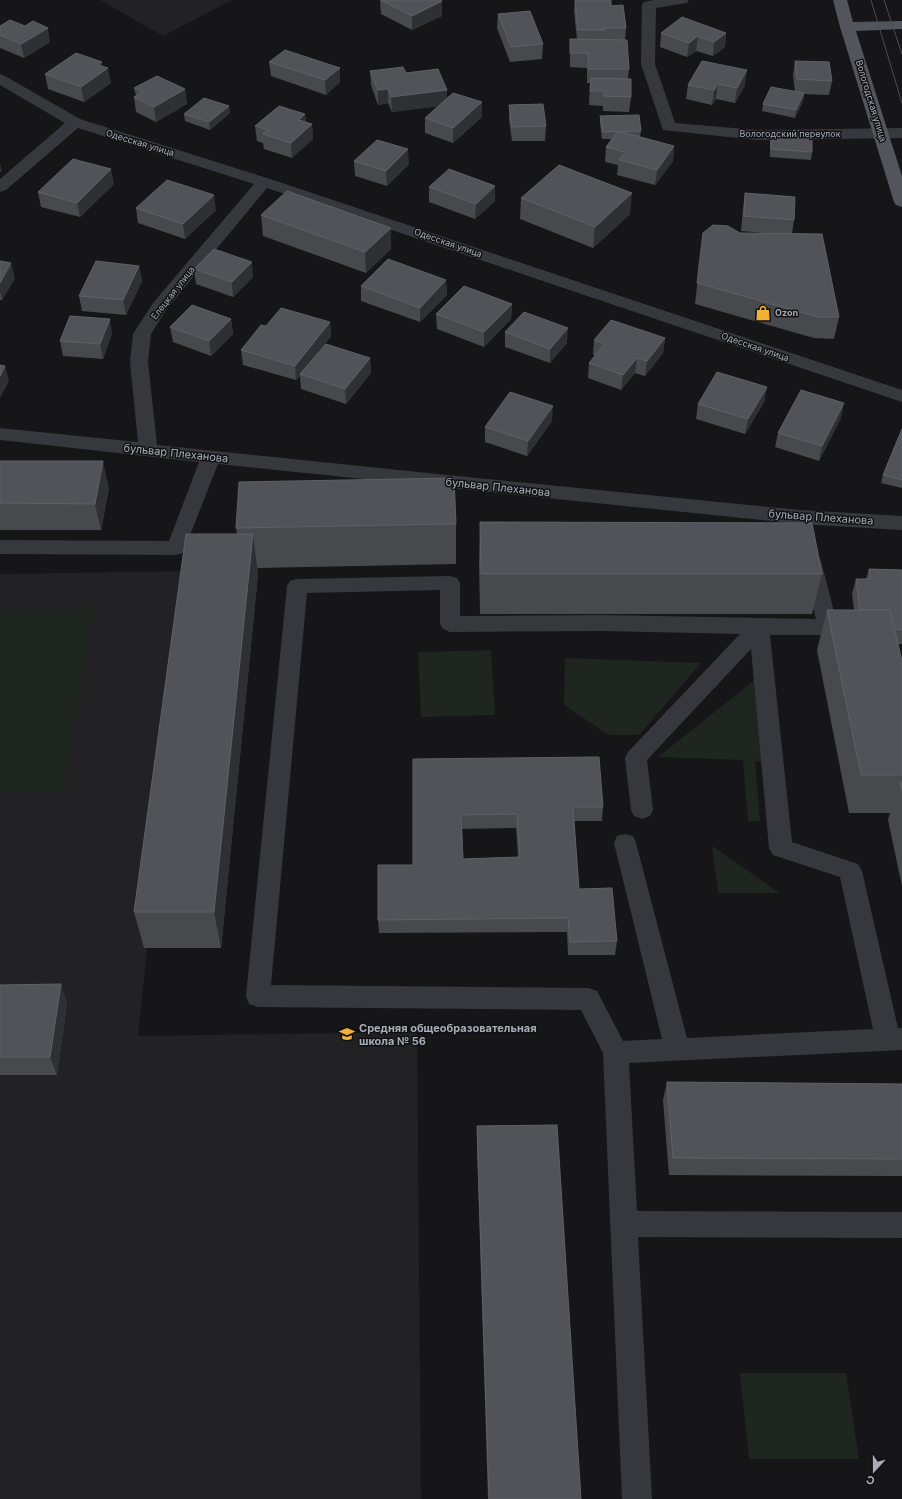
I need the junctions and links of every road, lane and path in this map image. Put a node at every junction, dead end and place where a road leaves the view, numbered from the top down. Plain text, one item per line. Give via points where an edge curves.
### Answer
1 (682, 0) edge
2 (840, 0) edge
3 (902, 25) edge
4 (847, 26) junction
5 (0, 78) edge
6 (75, 122) junction
7 (902, 133) edge
8 (880, 134) junction
9 (264, 182) junction
10 (0, 186) edge
11 (902, 202) edge
12 (902, 396) edge
13 (0, 434) edge
14 (148, 450) junction
15 (211, 456) junction
16 (800, 517) junction
17 (902, 523) edge
18 (0, 547) edge
19 (758, 626) junction
20 (642, 810) dead end
21 (625, 843) dead end
22 (895, 1039) edge
23 (676, 1049) junction
24 (616, 1052) junction
25 (624, 1224) junction
26 (902, 1224) edge
27 (637, 1499) edge

1 - 8 street, Вологодский переулок via 649,5 648,64 668,127 757,135
2 - 4 main road, Вологодская улица
3 - 4 main road
4 - 8 main road, Вологодская улица
5 - 6 street, Одесская улица
6 - 9 street, Одесская улица
6 - 10 street
7 - 8 street, Вологодский переулок
8 - 11 main road, Вологодская улица
9 - 12 street, Одесская улица
9 - 14 street, Елецкая улица via 159,307 142,334 138,362
13 - 14 street, бульвар Плеханова
14 - 15 street, бульвар Плеханова
15 - 16 street, бульвар Плеханова
15 - 18 street via 176,548
16 - 17 street, бульвар Плеханова
16 - 19 street via 828,627
19 - 20 street via 636,758
19 - 22 street via 781,848 850,871 872,964
19 - 24 street via 450,624 450,583 298,586 258,996 588,999
21 - 23 street
22 - 23 street
23 - 24 street
24 - 25 street
25 - 26 street
25 - 27 street

